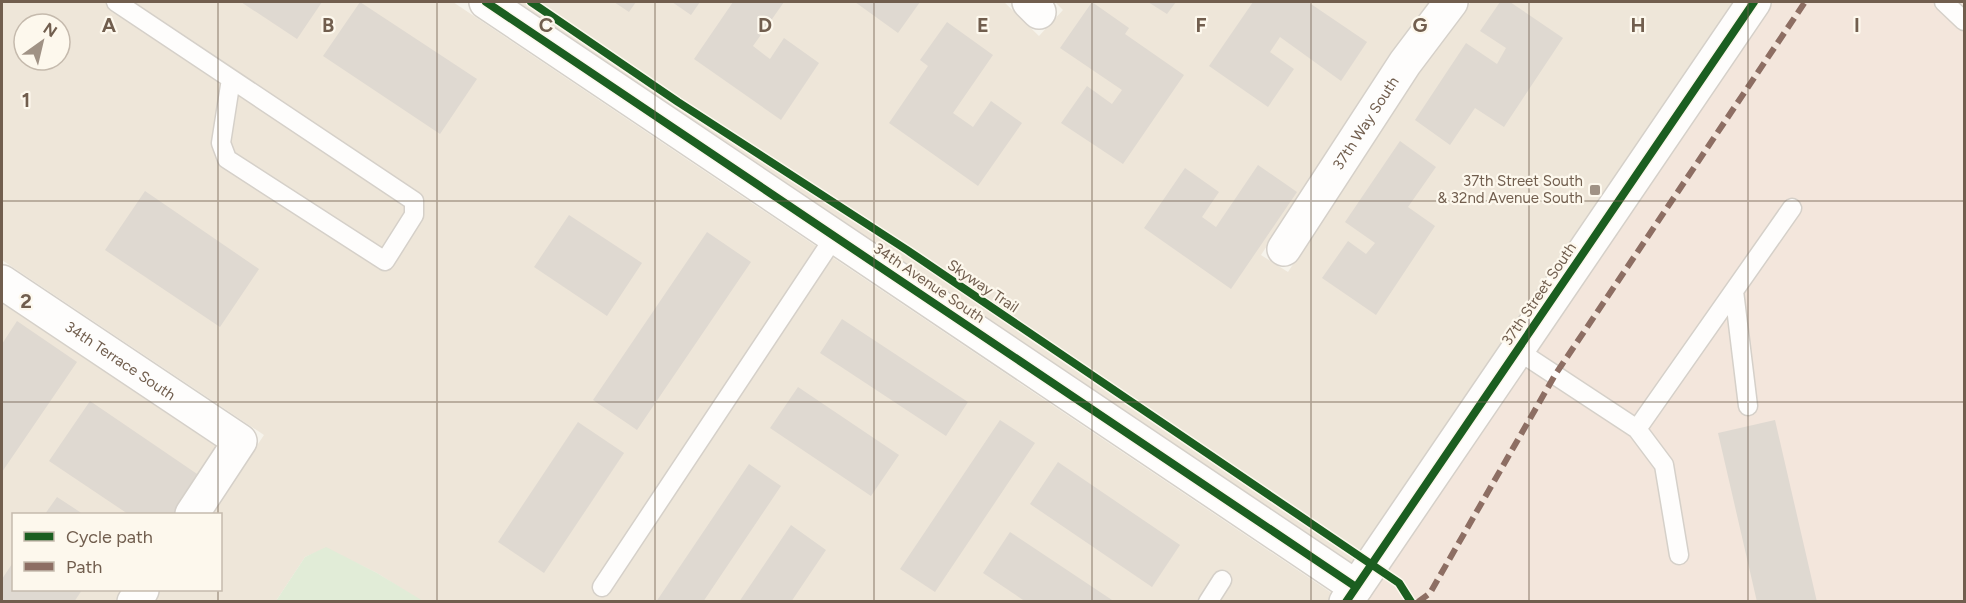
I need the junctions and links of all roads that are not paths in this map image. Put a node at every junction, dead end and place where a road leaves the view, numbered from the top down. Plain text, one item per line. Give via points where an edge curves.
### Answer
1 (116, 2) edge
2 (486, 2) edge
3 (1451, 2) edge
4 (1754, 2) edge
5 (1944, 2) edge
6 (1965, 21) edge
7 (231, 79) junction
8 (1792, 208) dead end
9 (835, 236) junction
10 (1284, 249) dead end
11 (2, 282) edge
12 (1734, 291) junction
13 (1517, 350) junction
14 (1748, 406) dead end
15 (1637, 429) junction
16 (193, 513) edge
17 (1679, 555) dead end
18 (1222, 580) dead end
19 (602, 587) dead end
20 (1351, 594) edge
21 (1208, 602) edge

1 - 7 lane
2 - 9 street, 34th Avenue South
3 - 10 street, 37th Way South via 1405,63
4 - 13 street, 37th Street South
5 - 6 lane
7 - 7 lane via 414,201 414,215 385,261 227,159 221,143
8 - 12 lane
9 - 19 lane
9 - 20 street, 34th Avenue South
11 - 16 street, 34th Terrace South via 240,441
12 - 14 lane
12 - 15 lane
13 - 15 lane
13 - 20 street, 37th Street South
15 - 17 lane via 1664,465
18 - 21 lane

